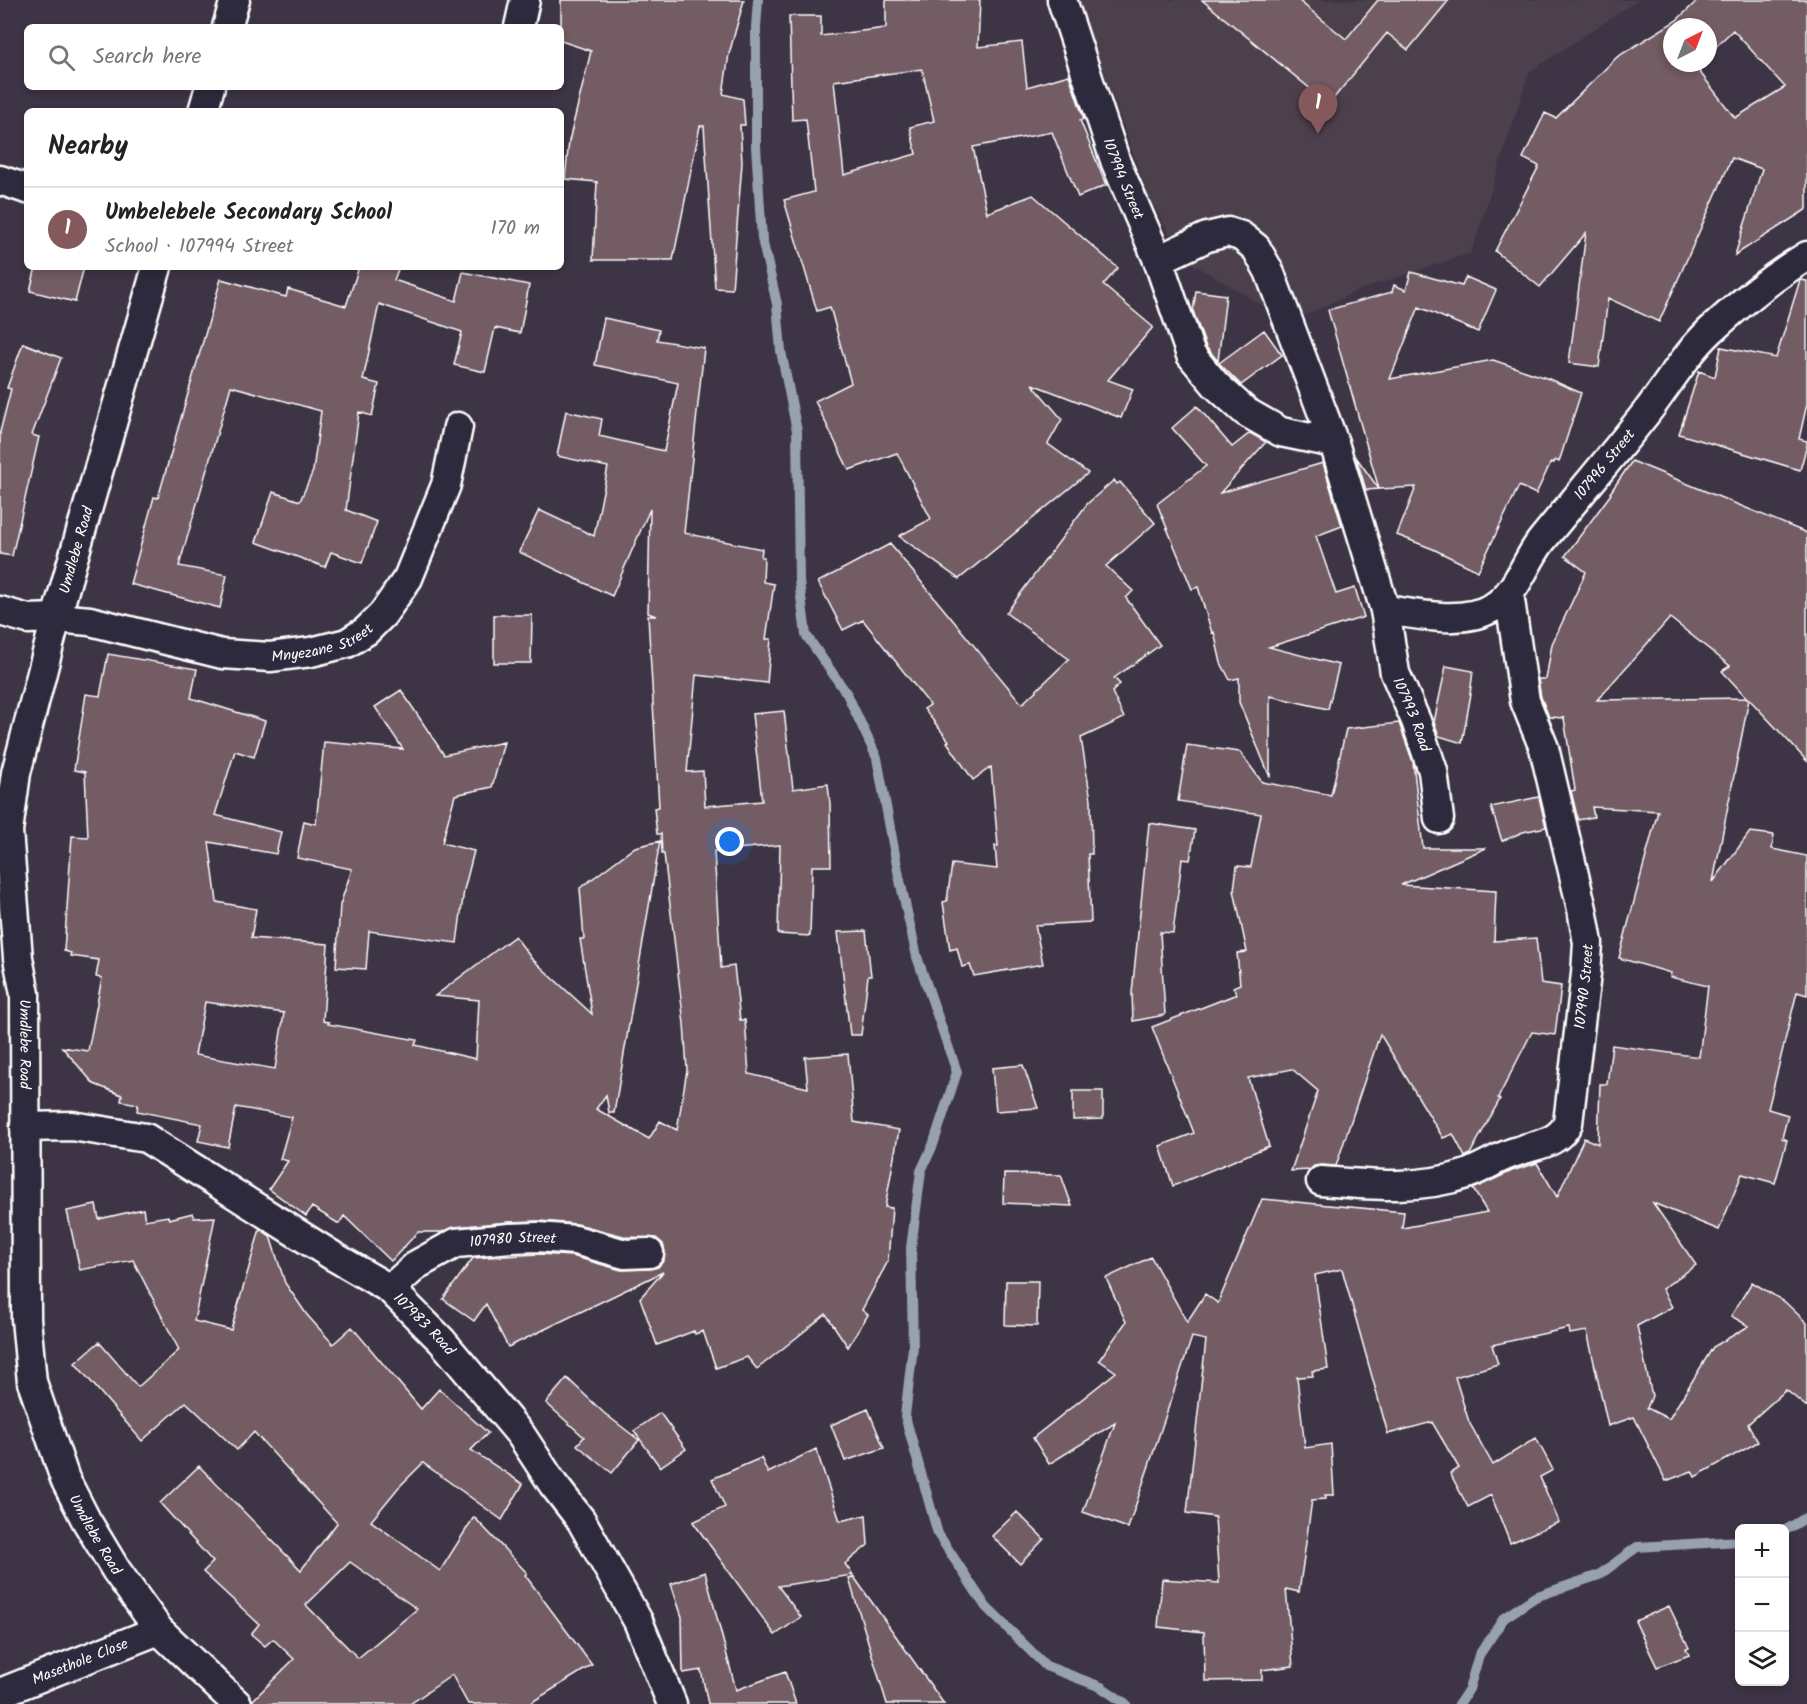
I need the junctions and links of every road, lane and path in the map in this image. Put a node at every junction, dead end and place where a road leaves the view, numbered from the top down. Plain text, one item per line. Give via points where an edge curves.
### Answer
1 (235, 0) edge
2 (525, 0) edge
3 (1062, 0) edge
4 (228, 24) edge
5 (520, 24) edge
6 (209, 90) edge
7 (204, 108) edge
8 (0, 180) edge
9 (24, 188) edge
10 (1807, 256) edge
11 (1158, 260) junction
12 (157, 270) edge
13 (458, 427) dead end
14 (1334, 443) junction
15 (1509, 594) junction
16 (1385, 610) junction
17 (0, 611) edge
18 (56, 618) junction
19 (1439, 819) dead end
20 (4, 831) edge
21 (25, 1127) junction
22 (1321, 1181) dead end
23 (649, 1253) dead end
24 (390, 1289) junction
25 (159, 1630) junction
26 (0, 1693) edge
27 (237, 1704) edge
28 (672, 1704) edge

1 - 4 street
2 - 5 street
3 - 11 street, 107994 Street via 1116,163
6 - 7 street
8 - 9 street
10 - 15 street, 107996 Street via 1709,332 1533,551
11 - 14 street, 107994 Street via 1191,355 1216,385 1246,412 1281,432
11 - 14 street, 107993 Road via 1207,237 1228,232 1256,248 1269,271
12 - 18 street, Umdlebe Road
13 - 18 street, Mnyezane Street via 446,484 408,578 383,614 347,643 270,657 222,654 90,621
14 - 16 street, 107993 Road
15 - 16 street, 107996 Street via 1490,609 1467,616
15 - 22 street, 107990 Street via 1525,701 1546,757 1588,943 1568,1123 1560,1136 1551,1141 1511,1153 1465,1174 1408,1186
16 - 19 street, 107993 Road via 1395,673 1433,771
17 - 18 street, Mnyezane Street via 28,619
18 - 20 street, Umdlebe Road
20 - 21 street, Umdlebe Road via 25,994
21 - 24 street, 107983 Road via 72,1126 146,1138
21 - 25 street, Umdlebe Road via 26,1319 32,1382 65,1479 116,1570
23 - 24 street, 107980 Street via 625,1254 575,1240 538,1238 456,1244 418,1264
24 - 28 street, 107983 Road via 442,1341 521,1435 581,1520 638,1621
25 - 26 street, Masethole Close
25 - 27 street, Umdlebe Road

